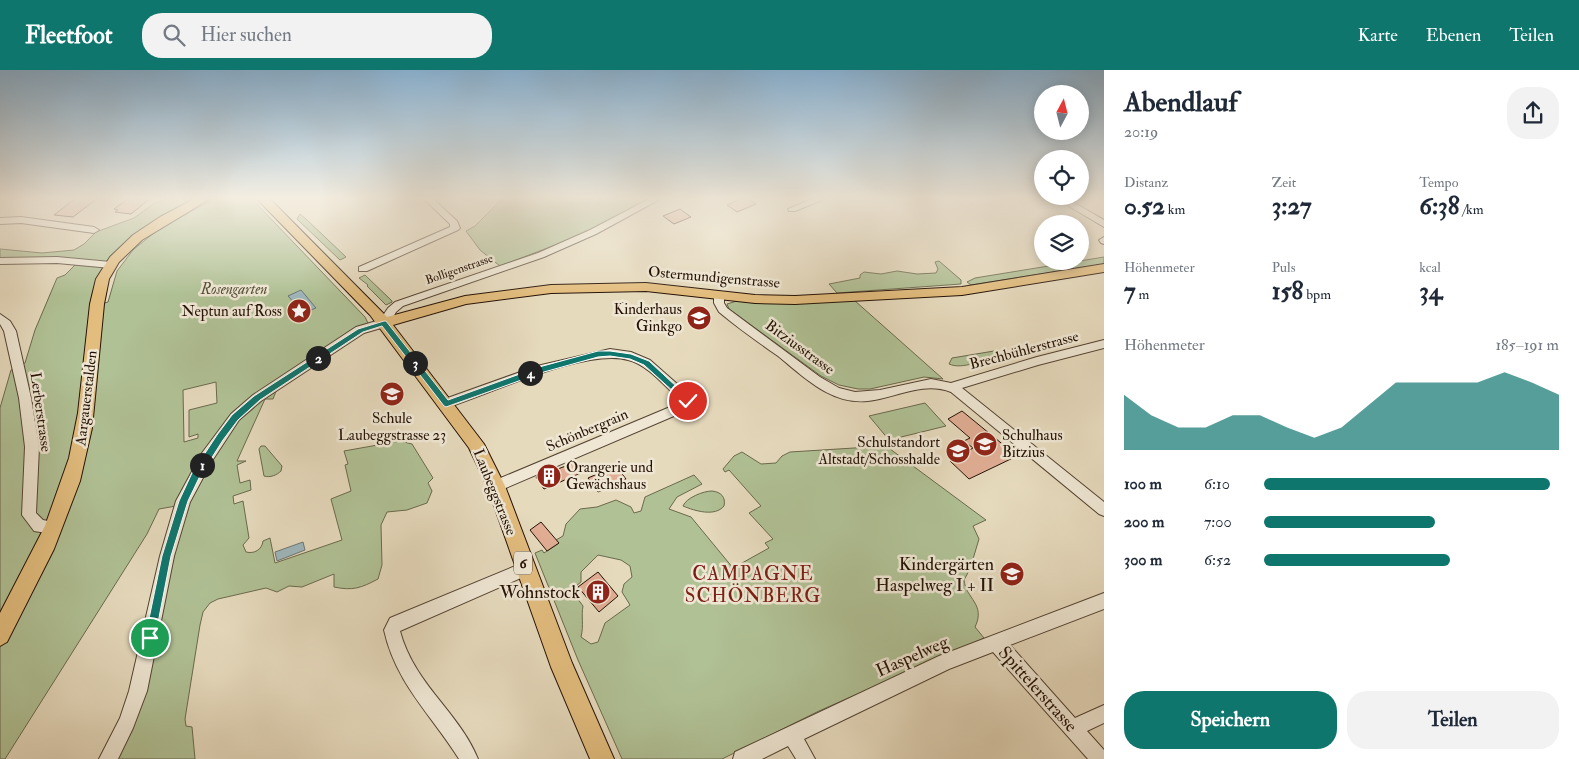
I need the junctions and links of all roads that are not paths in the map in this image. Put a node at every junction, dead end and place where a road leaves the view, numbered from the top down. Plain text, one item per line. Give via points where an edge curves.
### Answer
1 (149, 230) edge
2 (294, 230) edge
3 (450, 230) edge
4 (597, 230) edge
5 (0, 261) edge
6 (111, 265) junction
7 (1104, 268) edge
8 (363, 269) dead end
9 (719, 295) junction
10 (0, 318) edge
11 (384, 323) junction
12 (1104, 344) edge
13 (952, 387) junction
14 (446, 404) junction
15 (496, 486) junction
16 (1104, 510) edge
17 (54, 528) junction
18 (525, 569) junction
19 (1104, 601) edge
20 (0, 635) edge
21 (996, 642) junction
22 (1104, 714) edge
23 (1072, 728) junction
24 (792, 735) junction
25 (108, 759) edge
26 (469, 759) edge
27 (602, 759) edge
28 (742, 759) edge
29 (806, 759) edge
30 (1100, 759) edge

1 - 6 main road, Aargauerstalden
2 - 11 main road, Laubeggstrasse / 6
3 - 8 street
4 - 11 street, Bolligenstrasse via 541,254 399,304
5 - 6 street via 57,260
6 - 17 main road, Aargauerstalden via 98,296 78,459
7 - 9 main road, Ostermundigenstrasse via 962,291 781,300
9 - 11 main road, Ostermundigenstrasse via 646,287 551,289 465,300
9 - 13 street, Bitziusstrasse via 724,311 839,393 862,397 931,383
10 - 17 street, Lerberstrasse via 10,331 25,398 32,457 29,515 39,526
11 - 14 main road, Laubeggstrasse / 6
11 - 25 street via 360,330 257,398 235,417 195,476 185,496 167,556 138,691
12 - 13 street, Brechbühlerstrasse
13 - 16 street
14 - 15 main road, Laubeggstrasse / 6 via 481,452
14 - 15 street, Schönbergrain via 542,369 610,353 631,356 646,363 689,401 684,407
15 - 18 main road, Laubeggstrasse / 6
17 - 20 main road, Aargauerstalden
18 - 26 street via 396,624 392,630 410,676 457,737
18 - 27 main road, Laubeggstrasse / 6 via 562,667
19 - 21 street, Haspelweg
21 - 23 street, Spittelerstrasse
21 - 24 street, Haspelweg via 945,662
22 - 23 street
23 - 30 street, Spittelerstrasse
24 - 28 street, Haspelweg
24 - 29 street

